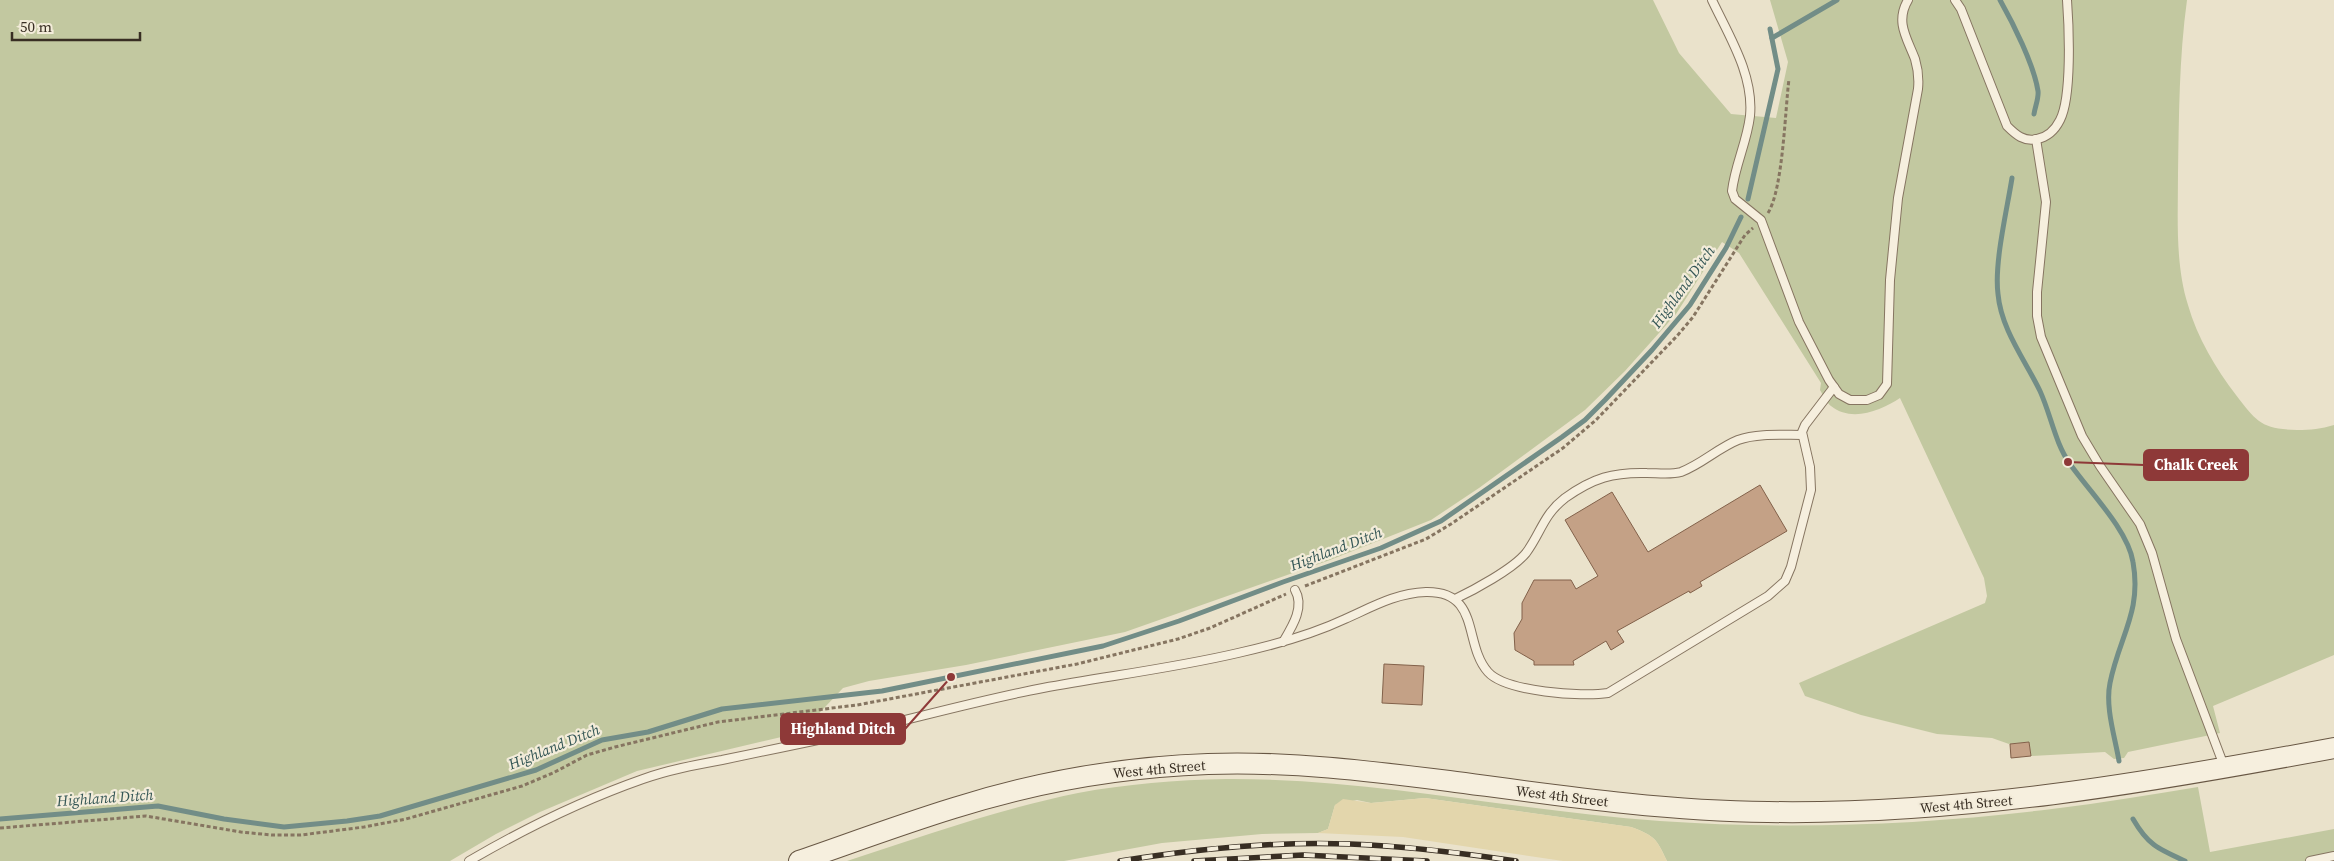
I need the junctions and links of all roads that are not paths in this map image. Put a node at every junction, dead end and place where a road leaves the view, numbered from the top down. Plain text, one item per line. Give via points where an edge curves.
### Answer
1 (1712, 0) edge
2 (1908, 0) edge
3 (1955, 0) edge
4 (2067, 0) edge
5 (2036, 139) junction
6 (1834, 387) junction
7 (1802, 435) junction
8 (1295, 590) road end
9 (1455, 599) junction
10 (1283, 642) junction
11 (2334, 748) edge
12 (2224, 768) junction
13 (2334, 856) edge
14 (469, 861) edge
15 (799, 861) edge
16 (2310, 861) edge

1 - 6 lane via 1737,52 1750,96 1747,134 1732,191 1735,199 1761,220 1799,322
2 - 6 lane via 1901,20 1919,75 1898,198 1890,280 1887,384 1879,395 1866,400 1850,400 1838,394
3 - 5 lane via 2007,126 2016,135 2030,141
4 - 5 lane via 2069,58 2061,118 2053,131
5 - 12 lane via 2046,202 2037,292 2041,337 2082,436 2140,524 2152,553 2176,639
6 - 7 lane via 1805,425
7 - 9 lane via 1756,436 1739,440 1679,472 1606,475 1593,481 1555,508 1525,554 1516,562
7 - 9 lane via 1810,467 1811,490 1796,553 1785,581 1768,596 1608,693 1581,696 1521,687 1495,679 1482,664 1468,618
8 - 10 lane via 1297,612
9 - 10 lane via 1427,592 1387,599
10 - 14 lane via 1179,667 1043,688 653,776 534,826
11 - 12 main road, West 4th Street
12 - 15 main road, West 4th Street via 2067,794 1994,802 1854,812 1765,812 1617,803 1310,766 1207,764 1110,772 1010,792 956,807
13 - 16 lane

